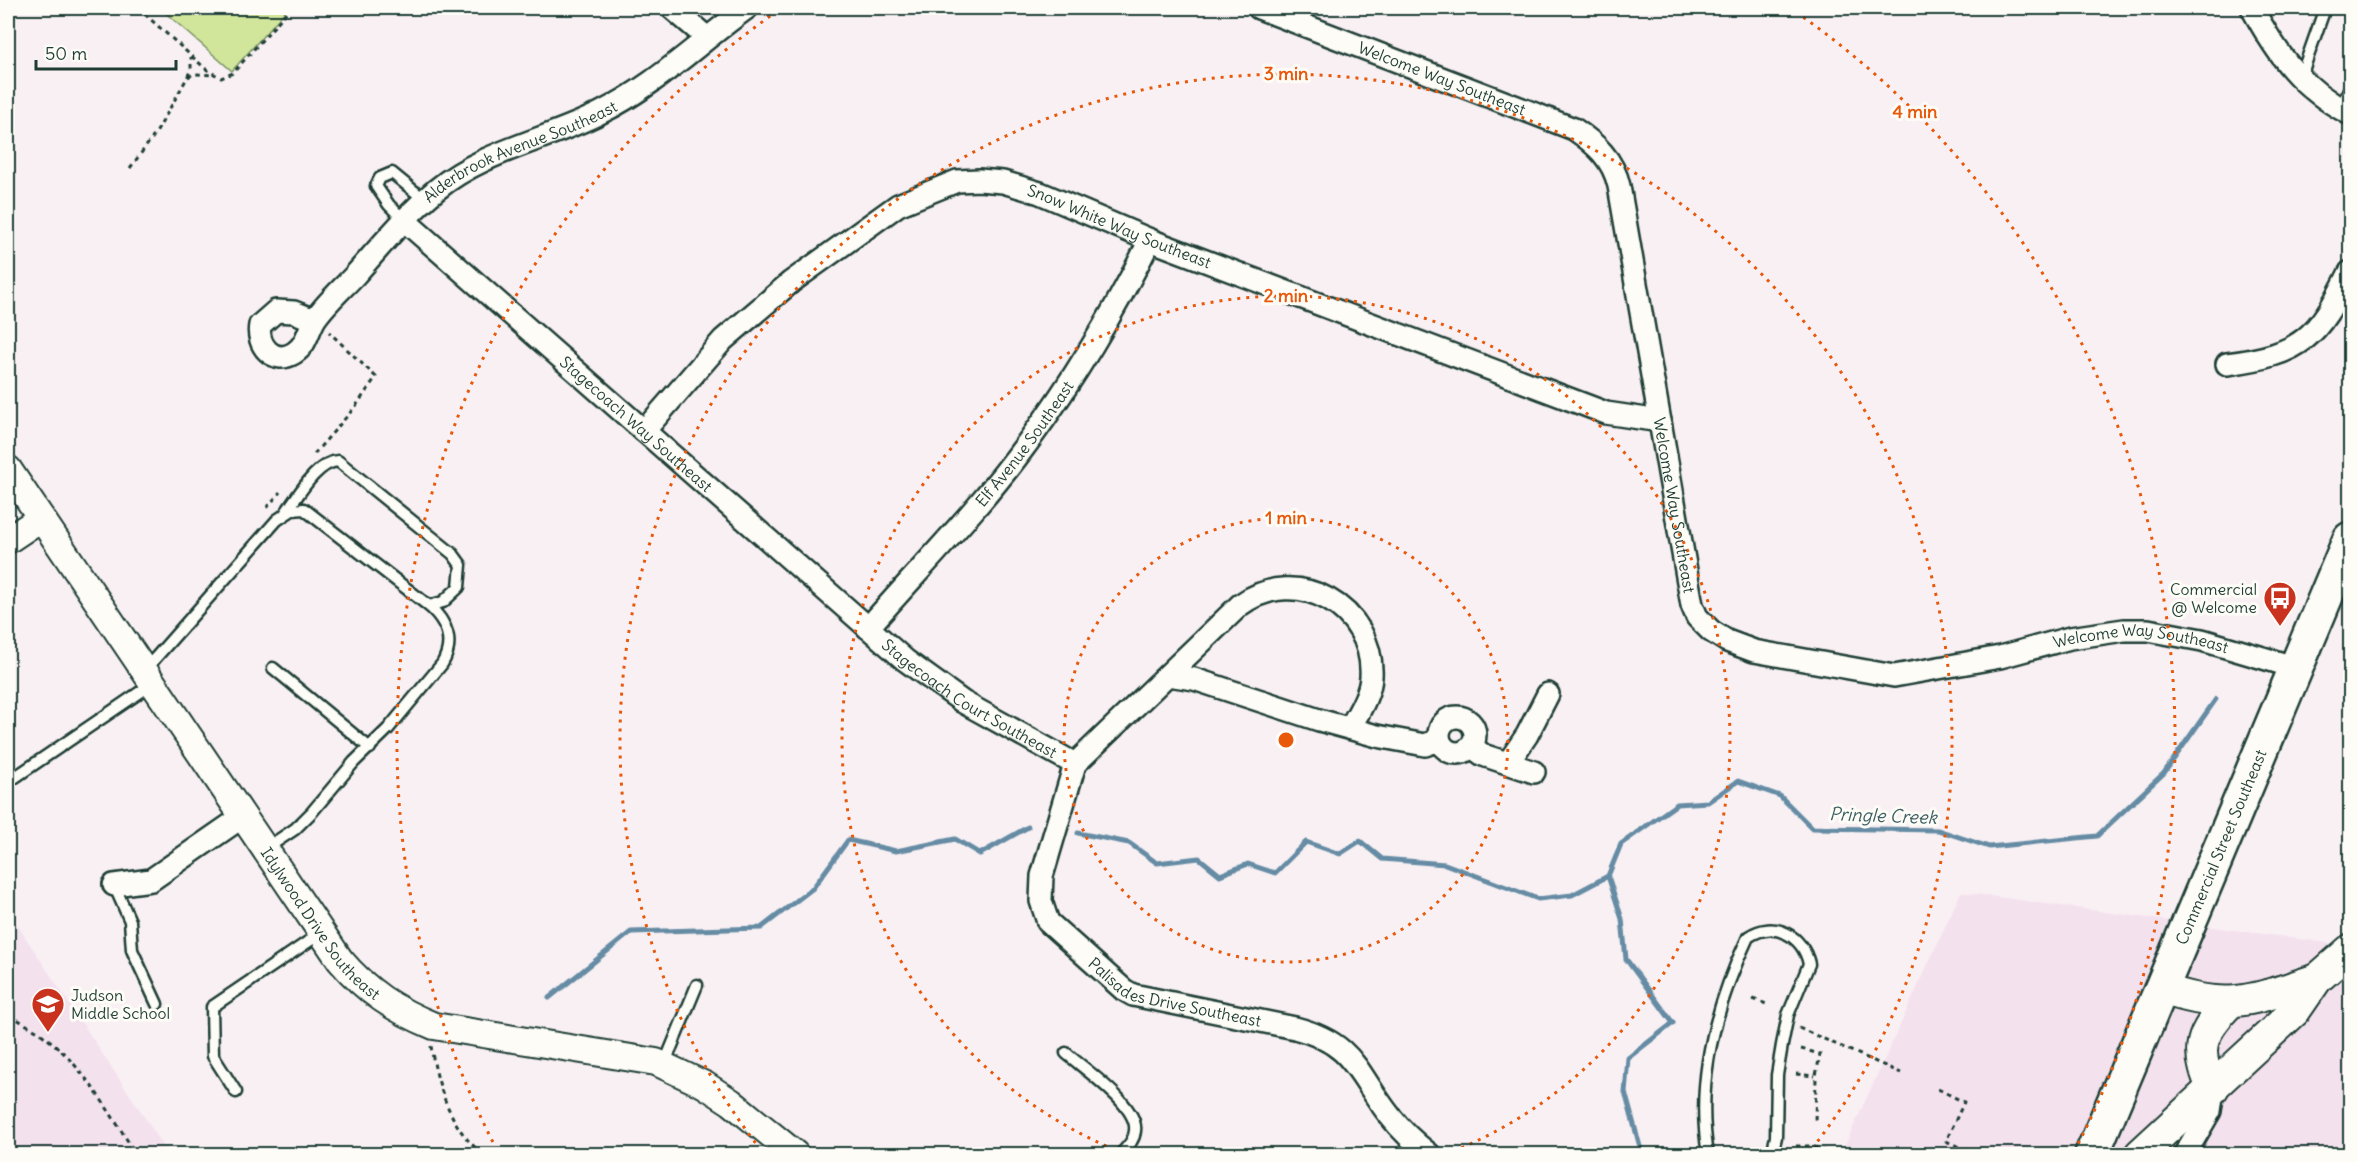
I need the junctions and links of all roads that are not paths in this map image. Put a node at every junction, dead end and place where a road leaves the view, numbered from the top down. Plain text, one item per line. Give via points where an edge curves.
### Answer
1 (672, 8) edge
2 (747, 8) edge
3 (1259, 8) edge
4 (2252, 8) edge
5 (2325, 8) edge
6 (706, 37) junction
7 (2300, 79) junction
8 (2350, 87) edge
9 (2345, 111) edge
10 (425, 200) junction
11 (404, 220) junction
12 (1150, 240) junction
13 (2350, 272) edge
14 (314, 320) road end
15 (2227, 364) dead end
16 (1660, 421) junction
17 (644, 431) junction
18 (8, 469) edge
19 (284, 515) junction
20 (41, 518) junction
21 (2350, 539) edge
22 (8, 540) edge
23 (429, 606) junction
24 (868, 628) junction
25 (273, 668) dead end
26 (2297, 668) junction
27 (1168, 675) junction
28 (148, 678) junction
29 (1548, 694) dead end
30 (1350, 728) junction
31 (1439, 740) junction
32 (1471, 746) junction
33 (370, 748) junction
34 (1508, 763) junction
35 (1075, 764) junction
36 (1534, 772) dead end
37 (8, 782) edge
38 (242, 817) junction
39 (265, 849) junction
40 (114, 885) joint
41 (321, 933) junction
42 (2350, 950) edge
43 (2317, 979) junction
44 (697, 985) dead end
45 (2162, 988) junction
46 (2230, 1003) junction
47 (156, 1004) dead end
48 (1066, 1053) dead end
49 (664, 1065) junction
50 (2213, 1089) junction
51 (236, 1092) dead end
52 (795, 1155) edge
53 (1121, 1155) edge
54 (1429, 1155) edge
55 (1708, 1155) edge
56 (1773, 1155) edge
57 (2092, 1155) edge
58 (2139, 1155) edge
59 (2185, 1155) edge

1 - 6 street
2 - 6 street, Alderbrook Avenue Southeast
3 - 16 street, Welcome Way Southeast via 1566,126 1591,140 1615,170
4 - 7 street via 2271,44
5 - 7 lane
6 - 10 street, Alderbrook Avenue Southeast via 626,100 487,160
7 - 9 street
8 - 9 lane
10 - 11 street, Alderbrook Avenue Southeast
10 - 11 lane via 392,173 380,178 376,186
11 - 14 street, Alderbrook Avenue Southeast
11 - 17 street, Stagecoach Way Southeast
12 - 16 street, Snow White Way Southeast via 1606,413
12 - 17 street, Snow White Way Southeast via 1040,193 1003,182 957,181 935,188 897,205 750,316 723,340
12 - 24 street, Elf Avenue Southeast via 1096,341 1028,443
13 - 15 street via 2324,321 2298,346 2260,359
16 - 26 street, Welcome Way Southeast via 1692,605 1697,617 1727,641 1754,651 1894,676 2000,657 2070,638 2148,630 2202,640
17 - 24 street, Stagecoach Way Southeast
18 - 20 street, Idylwood Drive Southeast
19 - 23 lane via 304,509
19 - 23 lane via 320,468 338,461 453,554 461,565 459,587 443,602
19 - 28 lane via 185,624
20 - 22 street
20 - 28 street, Idylwood Drive Southeast
21 - 26 main road, Commercial Street Southeast
23 - 33 lane via 445,623 447,654
24 - 35 street, Stagecoach Court Southeast via 942,689
25 - 33 lane
26 - 45 main road, Commercial Street Southeast
27 - 30 street via 1194,679
27 - 30 street via 1254,594 1283,586 1307,589 1323,595 1347,615 1367,647 1371,680
27 - 35 street
28 - 37 lane
28 - 38 street, Idylwood Drive Southeast
29 - 34 street
30 - 31 street via 1425,745
31 - 32 street via 1456,753
31 - 32 street via 1444,723 1460,718 1474,729
32 - 34 street via 1483,755
33 - 39 lane via 295,829
34 - 36 street
35 - 54 street, Palisades Drive Southeast via 1042,876 1041,901 1048,922 1133,995 1296,1028 1331,1042 1346,1052 1389,1115
38 - 39 street, Idylwood Drive Southeast
38 - 40 street via 151,880
39 - 41 street, Idylwood Drive Southeast
40 - 47 lane via 130,921 132,950
41 - 49 street, Idylwood Drive Southeast via 340,960 375,996 408,1016 494,1037 632,1056
41 - 51 lane via 212,1007 213,1056
42 - 43 main road
43 - 46 main road via 2258,999
43 - 50 main road via 2295,1011
44 - 49 lane
45 - 46 main road via 2194,1000
45 - 57 main road, Commercial Street Southeast
46 - 50 main road via 2210,1024 2202,1042 2203,1066
48 - 53 lane via 1128,1107 1136,1130
49 - 52 street, Idylwood Drive Southeast via 731,1102
50 - 58 main road
50 - 59 street via 2210,1111
55 - 56 lane via 1704,1094 1708,1050 1718,1012 1748,937 1769,928 1799,941 1807,954 1807,971 1787,1022 1776,1075

